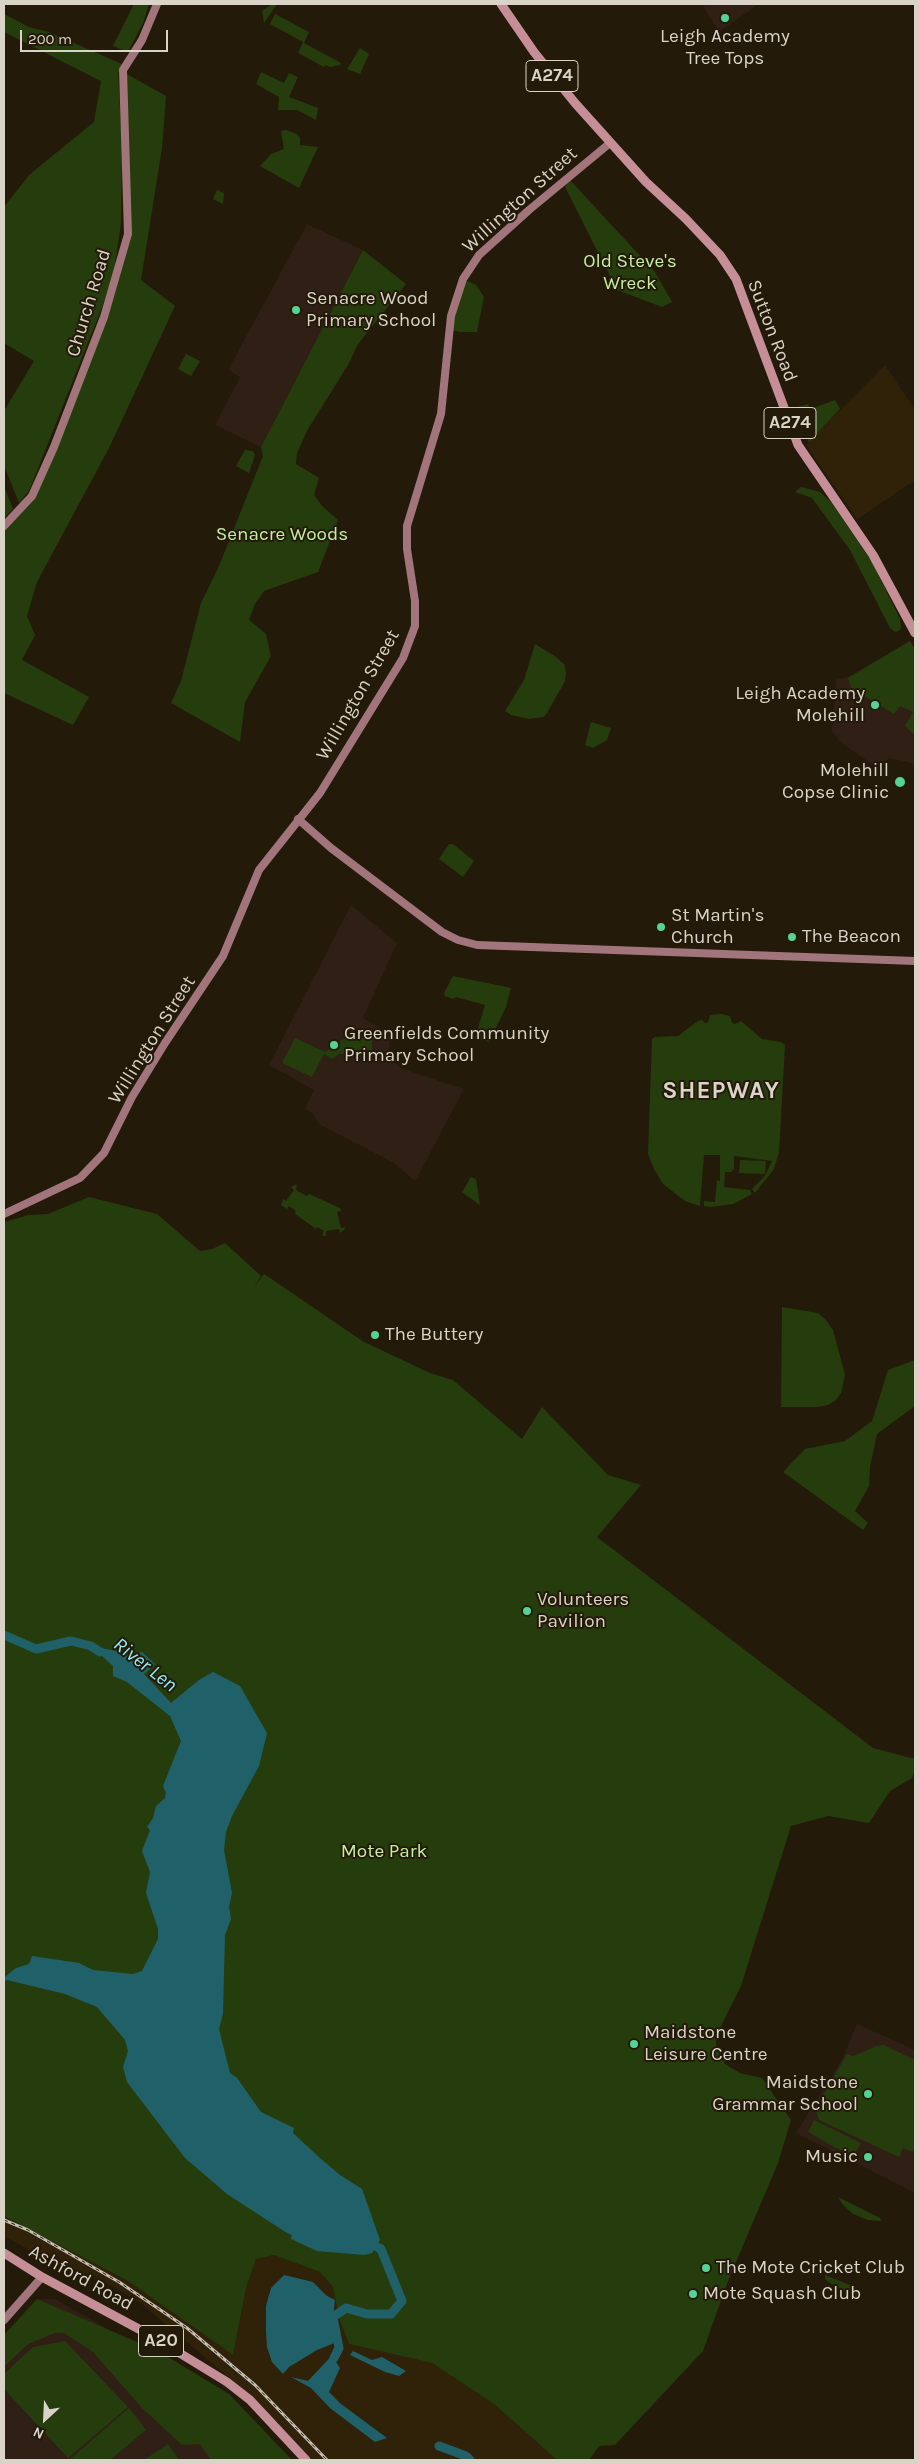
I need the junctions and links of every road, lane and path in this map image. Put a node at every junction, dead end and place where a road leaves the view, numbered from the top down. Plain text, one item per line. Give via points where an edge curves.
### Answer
1 (157, 4) edge
2 (501, 4) edge
3 (610, 143) junction
4 (4, 526) edge
5 (915, 633) edge
6 (298, 819) junction
7 (915, 961) edge
8 (4, 1214) edge
9 (4, 2253) edge
10 (42, 2277) junction
11 (4, 2320) edge
12 (306, 2460) edge

1 - 4 street, Church Road via 142,40 123,70 128,234 104,317 32,496
2 - 3 main road, A274 via 552,75
3 - 5 main road, Sutton Road / A274 via 700,232 736,279 798,445 873,555
3 - 6 street, Willington Street via 528,210 479,256 463,278 451,316 441,414 407,526 415,601 415,626 411,640 320,793
6 - 7 street via 442,932 477,945
6 - 8 street, Willington Street via 259,870 223,956 136,1090 104,1153 80,1178
9 - 10 main road, Ashford Road / A20
10 - 11 street
10 - 12 main road, Ashford Road / A20 via 150,2335 227,2382 250,2400

